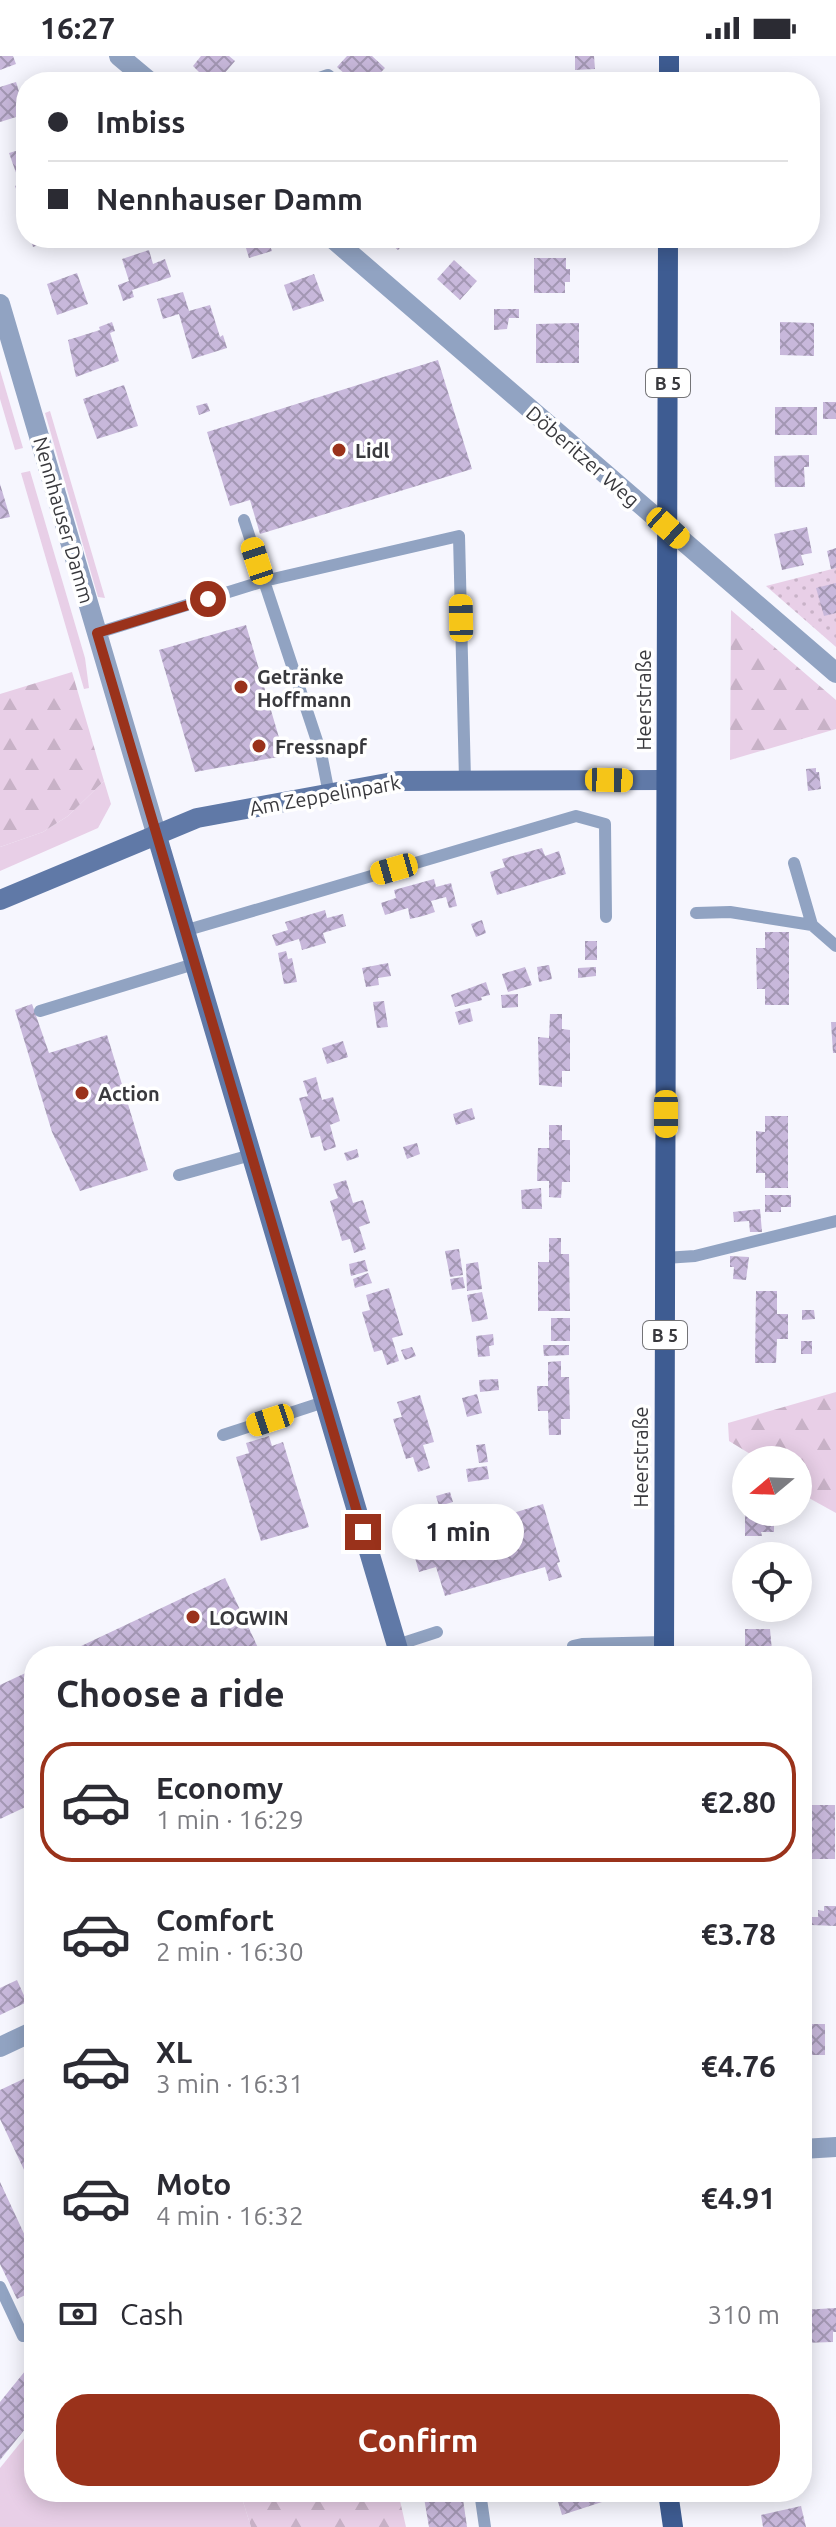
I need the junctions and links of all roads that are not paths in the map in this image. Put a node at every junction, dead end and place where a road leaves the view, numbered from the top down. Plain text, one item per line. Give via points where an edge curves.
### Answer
1 (119, 56) edge
2 (138, 72) edge
3 (344, 248) edge
4 (668, 248) edge
5 (0, 304) edge
6 (244, 520) dead end
7 (668, 528) junction
8 (264, 581) junction
9 (97, 633) junction
10 (836, 673) edge
11 (465, 780) junction
12 (666, 780) junction
13 (329, 794) junction
14 (156, 833) junction
15 (794, 863) dead end
16 (0, 900) edge
17 (696, 913) dead end
18 (606, 917) dead end
19 (812, 925) junction
20 (184, 931) junction
21 (836, 946) edge
22 (194, 964) junction
23 (40, 1011) dead end
24 (251, 1155) junction
25 (179, 1175) dead end
26 (836, 1221) edge
27 (665, 1258) junction
28 (324, 1402) junction
29 (223, 1435) dead end
30 (437, 1632) dead end
31 (397, 1646) edge
32 (407, 1646) edge
33 (664, 1646) edge
34 (24, 2036) edge
35 (0, 2047) edge
36 (836, 2147) edge
37 (812, 2148) edge
38 (0, 2287) edge
39 (24, 2336) edge
40 (481, 2502) edge
41 (669, 2502) edge
42 (485, 2527) edge
43 (673, 2527) edge

1 - 2 street
3 - 7 street, Döberitzer Weg
4 - 7 main road, Heerstraße / B 5
5 - 9 street, Nennhauser Damm
6 - 8 lane
7 - 10 street, Döberitzer Weg
7 - 12 main road, Heerstraße / B 5
8 - 9 lane
8 - 11 lane via 459,536
8 - 13 lane via 321,753
9 - 14 street, Nennhauser Damm
11 - 12 main road, Am Zeppelinpark
11 - 13 main road, Am Zeppelinpark via 398,781
12 - 27 main road, Heerstraße / B 5
13 - 14 main road, Am Zeppelinpark via 197,818
14 - 16 main road, Am Zeppelinpark
14 - 20 main road, Nennhauser Damm
15 - 19 lane
17 - 19 lane via 730,912
18 - 20 lane via 605,824 576,816
19 - 21 lane
20 - 22 main road, Nennhauser Damm
22 - 23 lane
22 - 24 main road, Nennhauser Damm
24 - 25 lane
24 - 28 main road, Nennhauser Damm
26 - 27 lane via 695,1256
27 - 33 main road, Heerstraße / B 5
28 - 29 lane
28 - 31 main road, Nennhauser Damm
30 - 32 lane
34 - 35 street
36 - 37 street
38 - 39 lane
40 - 42 lane
41 - 43 main road

